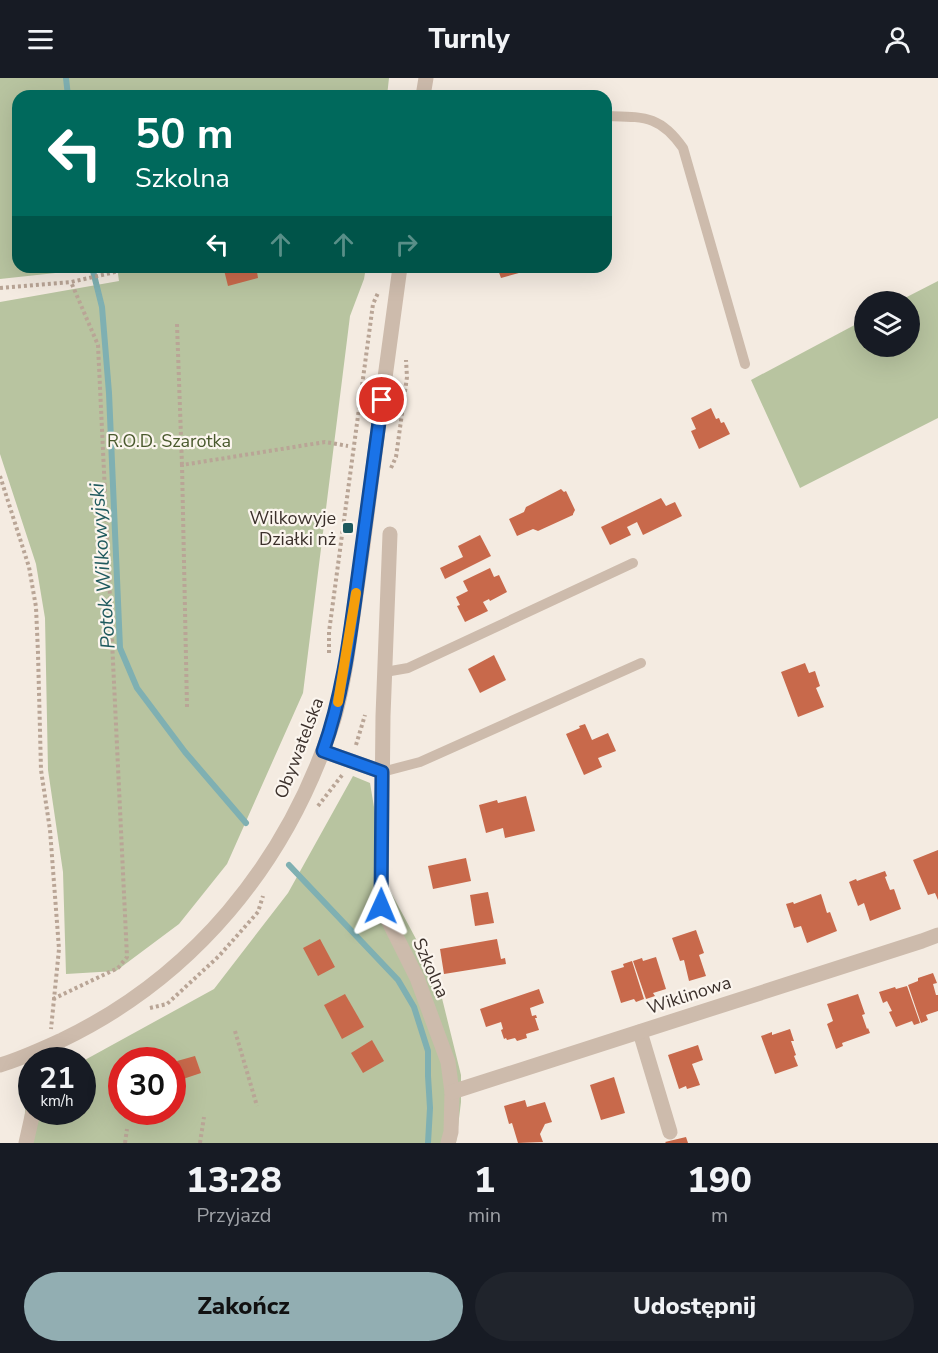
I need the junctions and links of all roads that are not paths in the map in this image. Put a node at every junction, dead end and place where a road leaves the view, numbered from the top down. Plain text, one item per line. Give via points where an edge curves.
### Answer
1 (612, 116) edge
2 (399, 273) edge
3 (745, 364) dead end
4 (390, 534) dead end
5 (633, 563) dead end
6 (641, 663) dead end
7 (385, 672) junction
8 (323, 751) junction
9 (382, 772) junction
10 (938, 934) edge
11 (640, 1032) junction
12 (51, 1047) edge
13 (18, 1061) edge
14 (0, 1065) edge
15 (452, 1092) junction
16 (30, 1125) edge
17 (670, 1132) dead end
18 (26, 1143) edge
19 (448, 1143) edge

1 - 3 lane via 644,117 660,124 683,148
2 - 8 street, Obywatelska via 353,620 341,689
4 - 7 street, Szkolna
5 - 7 lane via 408,668
6 - 9 lane via 420,762
7 - 9 street, Szkolna
8 - 9 street
8 - 12 street, Obywatelska via 279,843 232,909 171,970 138,996
9 - 15 street, Szkolna via 381,906 421,989 448,1062
10 - 11 street, Wiklinowa
11 - 15 street, Wiklinowa
11 - 17 street
13 - 14 street, Obywatelska
15 - 19 street, Szkolna
16 - 18 street

